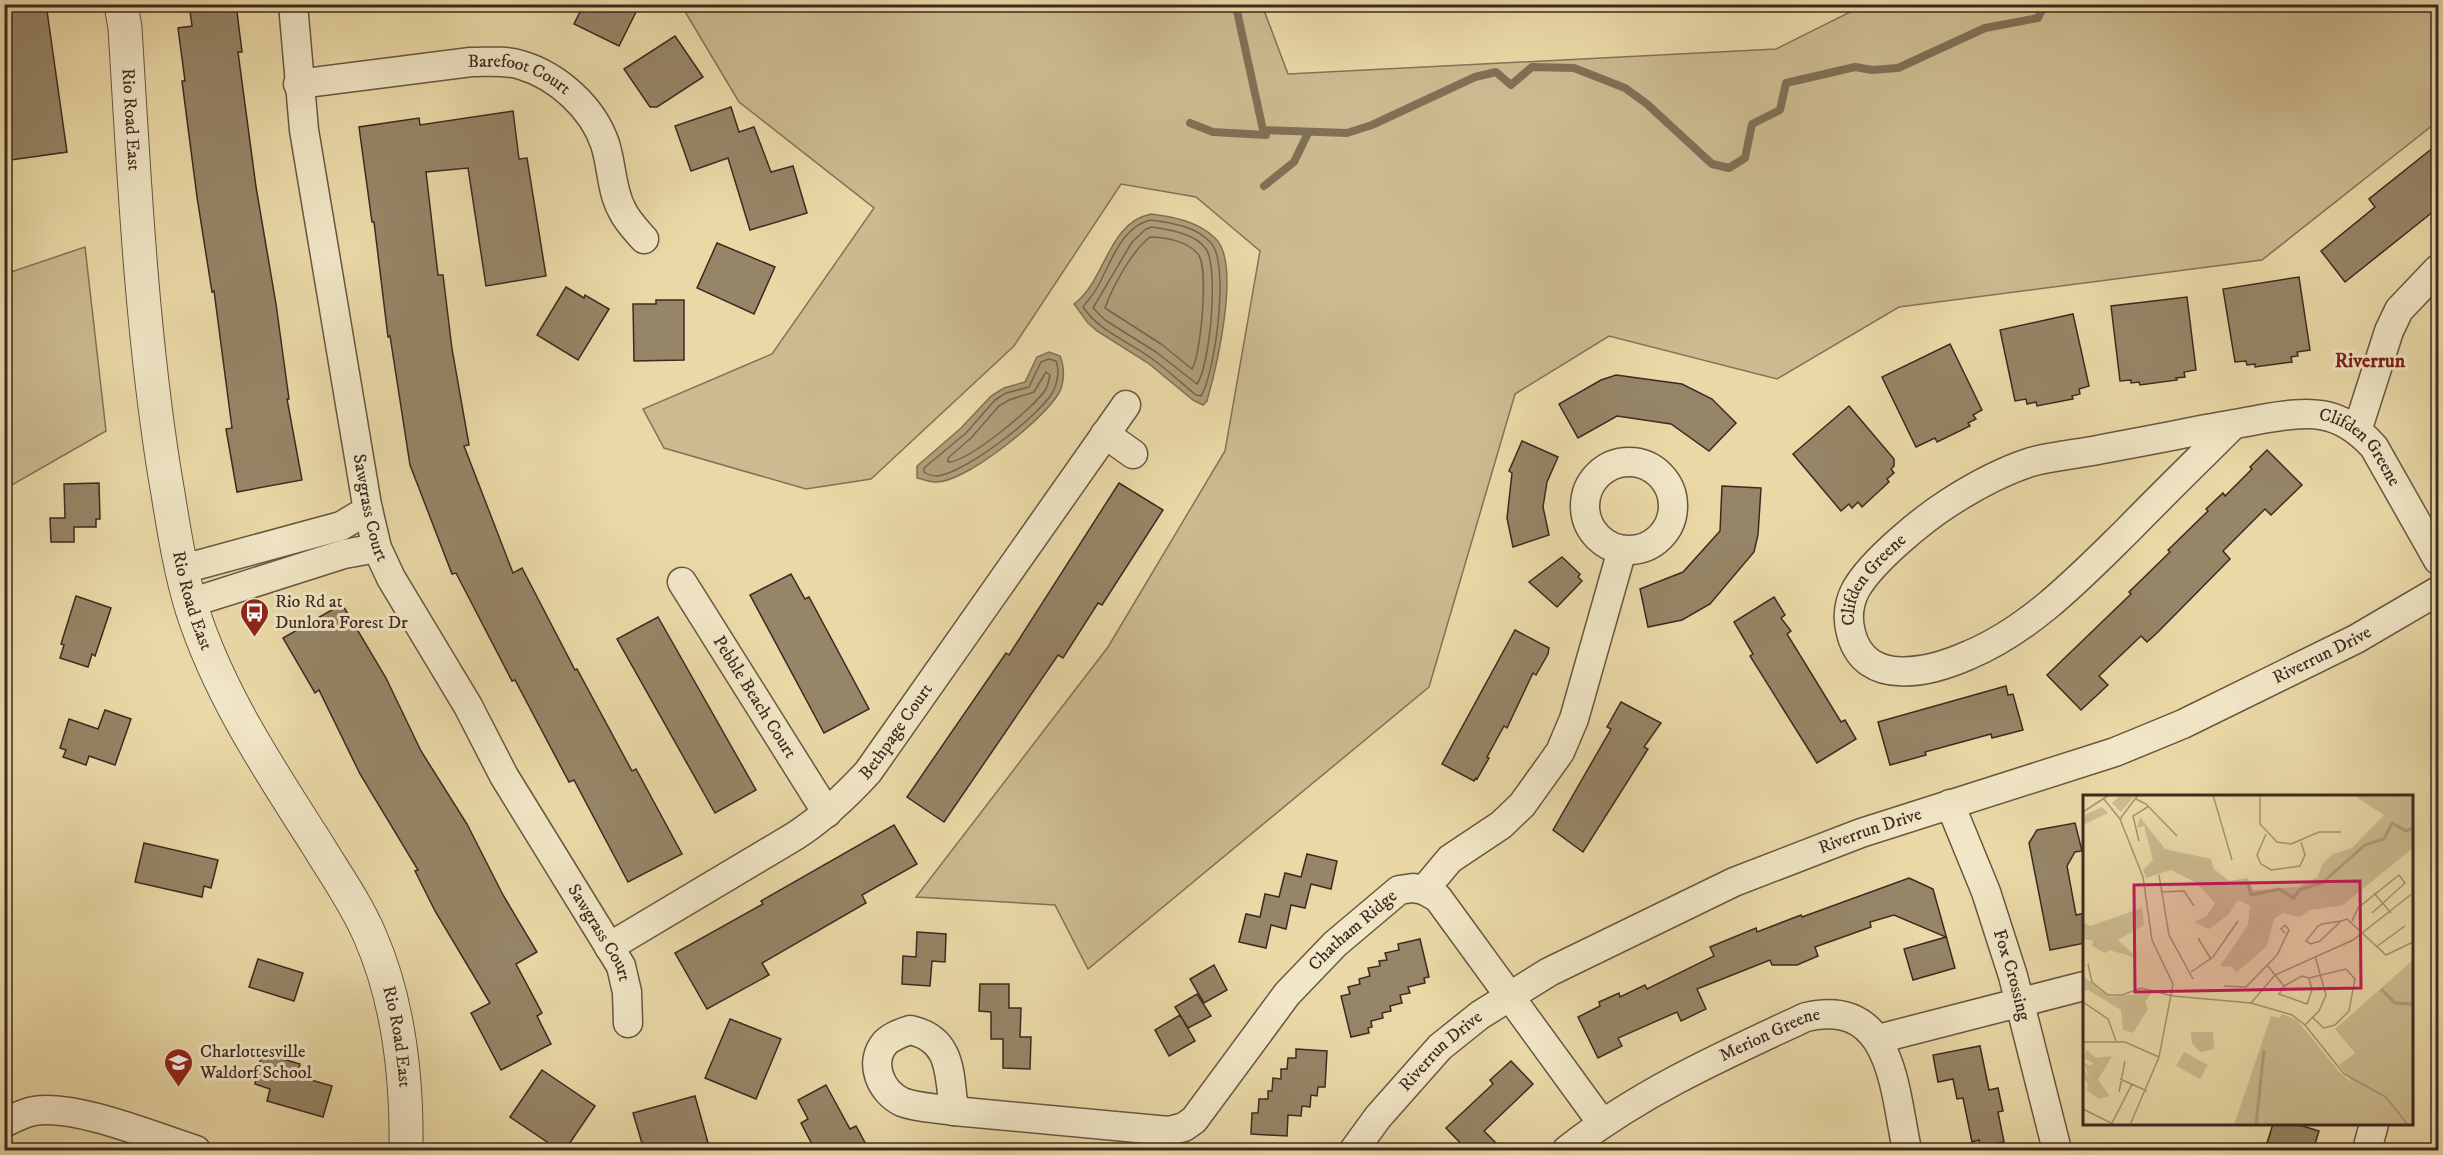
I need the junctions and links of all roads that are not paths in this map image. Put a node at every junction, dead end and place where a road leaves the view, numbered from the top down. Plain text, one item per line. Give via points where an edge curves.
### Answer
1 (122, 4) edge
2 (292, 4) edge
3 (298, 84) junction
4 (644, 239) dead end
5 (2439, 268) edge
6 (1126, 405) dead end
7 (2234, 424) junction
8 (2357, 431) junction
9 (1105, 434) junction
10 (1133, 454) dead end
11 (368, 510) junction
12 (377, 548) junction
13 (1622, 550) dead end
14 (2439, 560) edge
15 (183, 569) junction
16 (682, 582) dead end
17 (2439, 591) edge
18 (190, 603) junction
19 (1950, 804) junction
20 (827, 813) junction
21 (1424, 890) junction
22 (609, 947) junction
23 (2083, 986) edge
24 (1507, 996) junction
25 (2020, 1002) junction
26 (628, 1023) dead end
27 (1878, 1039) junction
28 (954, 1111) dead end
29 (1602, 1123) junction
30 (4, 1124) edge
31 (2373, 1125) edge
32 (196, 1150) edge
33 (406, 1150) edge
34 (1354, 1150) edge
35 (1567, 1150) edge
36 (1907, 1150) edge
37 (2057, 1150) edge
38 (2367, 1150) edge

1 - 15 street, Rio Road East via 140,266 157,422
2 - 3 street, Sawgrass Court
3 - 4 street, Barefoot Court via 471,62 509,63 541,72 561,85 595,122 605,143 621,210
3 - 11 street, Sawgrass Court
5 - 8 street via 2399,310
6 - 9 street, Bethpage Court
7 - 7 street, Clifden Greene via 2031,462 1989,480 1934,514 1881,560 1857,589 1849,608 1852,639 1874,665 1909,673 1969,656 2003,638 2090,567
7 - 8 street, Clifden Greene via 2302,412 2324,415
8 - 14 street, Clifden Greene via 2374,447
9 - 10 street
9 - 20 street, Bethpage Court via 868,772
11 - 12 street, Sawgrass Court
11 - 15 street via 341,526
12 - 18 street via 344,554
12 - 22 street, Sawgrass Court via 390,578 468,706 492,756
13 - 21 street, Chatham Ridge via 1574,719 1560,752 1522,805 1501,825 1450,859
15 - 18 street, Rio Road East
16 - 20 street, Pebble Beach Court
17 - 19 street, Riverrun Drive via 2356,639 2183,724 2115,752
18 - 33 street, Rio Road East via 221,684 370,936 385,978 399,1044
19 - 24 street, Riverrun Drive via 1734,882
19 - 25 street, Fox Crossing via 1986,892
20 - 22 street, Bethpage Court
21 - 24 street via 1442,903
21 - 28 street, Chatham Ridge via 1399,891 1335,944 1287,994 1194,1120 1184,1127 1169,1131
22 - 26 street, Sawgrass Court via 625,978
23 - 25 street
24 - 29 street
24 - 34 street, Riverrun Drive via 1440,1047
25 - 27 street
25 - 37 street, Fox Crossing
27 - 29 street, Merion Greene via 1857,1021 1839,1015 1806,1017 1702,1065
27 - 36 street, Merion Greene via 1886,1054
29 - 35 street, Merion Greene
30 - 32 street via 25,1113 64,1112 89,1116
31 - 38 street

